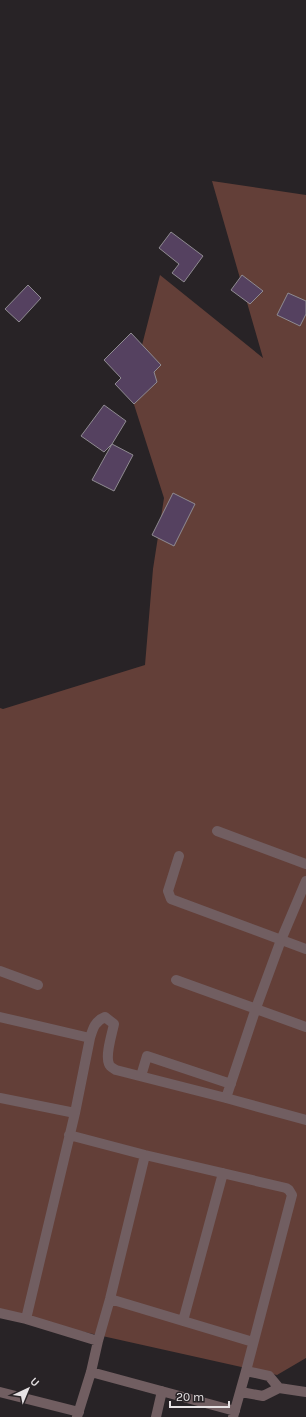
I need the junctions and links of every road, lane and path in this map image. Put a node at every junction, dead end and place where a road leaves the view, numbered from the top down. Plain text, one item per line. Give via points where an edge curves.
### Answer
1 (217, 831) dead end
2 (179, 856) dead end
3 (306, 864) edge
4 (306, 881) edge
5 (280, 940) junction
6 (306, 949) edge
7 (0, 971) edge
8 (176, 980) dead end
9 (38, 985) dead end
10 (256, 1008) junction
11 (0, 1017) edge
12 (306, 1027) edge
13 (90, 1038) junction
14 (141, 1076) junction
15 (231, 1084) junction
16 (0, 1098) edge
17 (226, 1098) junction
18 (75, 1113) junction
19 (306, 1120) edge
20 (69, 1135) junction
21 (145, 1155) junction
22 (223, 1173) junction
23 (110, 1299) junction
24 (0, 1313) edge
25 (26, 1319) junction
26 (183, 1321) junction
27 (98, 1341) junction
28 (253, 1342) junction
29 (91, 1372) junction
30 (246, 1372) junction
31 (279, 1388) junction
32 (162, 1391) junction
33 (0, 1392) edge
34 (241, 1392) junction
35 (306, 1392) edge
36 (78, 1414) edge
37 (234, 1414) edge
38 (156, 1417) edge

1 - 3 street
2 - 5 street via 168,890 171,899
4 - 5 street
5 - 6 street
5 - 10 street
7 - 9 street
8 - 10 street
10 - 12 street
10 - 15 street
11 - 13 street
13 - 14 street via 98,1020 105,1017 110,1020 114,1024 108,1052 110,1066
13 - 18 street
14 - 15 street via 147,1056
14 - 17 street
15 - 17 street
16 - 18 street
17 - 19 street
18 - 20 street
20 - 21 street
20 - 25 street
21 - 22 street
21 - 23 street
22 - 26 street
22 - 28 street via 286,1188 292,1195
23 - 26 street
23 - 27 street
24 - 25 street
25 - 27 street
26 - 28 street
27 - 29 street
28 - 30 street
29 - 32 street
29 - 36 street
30 - 31 street via 269,1376
30 - 34 street
31 - 34 street via 263,1396
31 - 35 street
32 - 37 street
32 - 38 street
33 - 36 street
34 - 37 street

